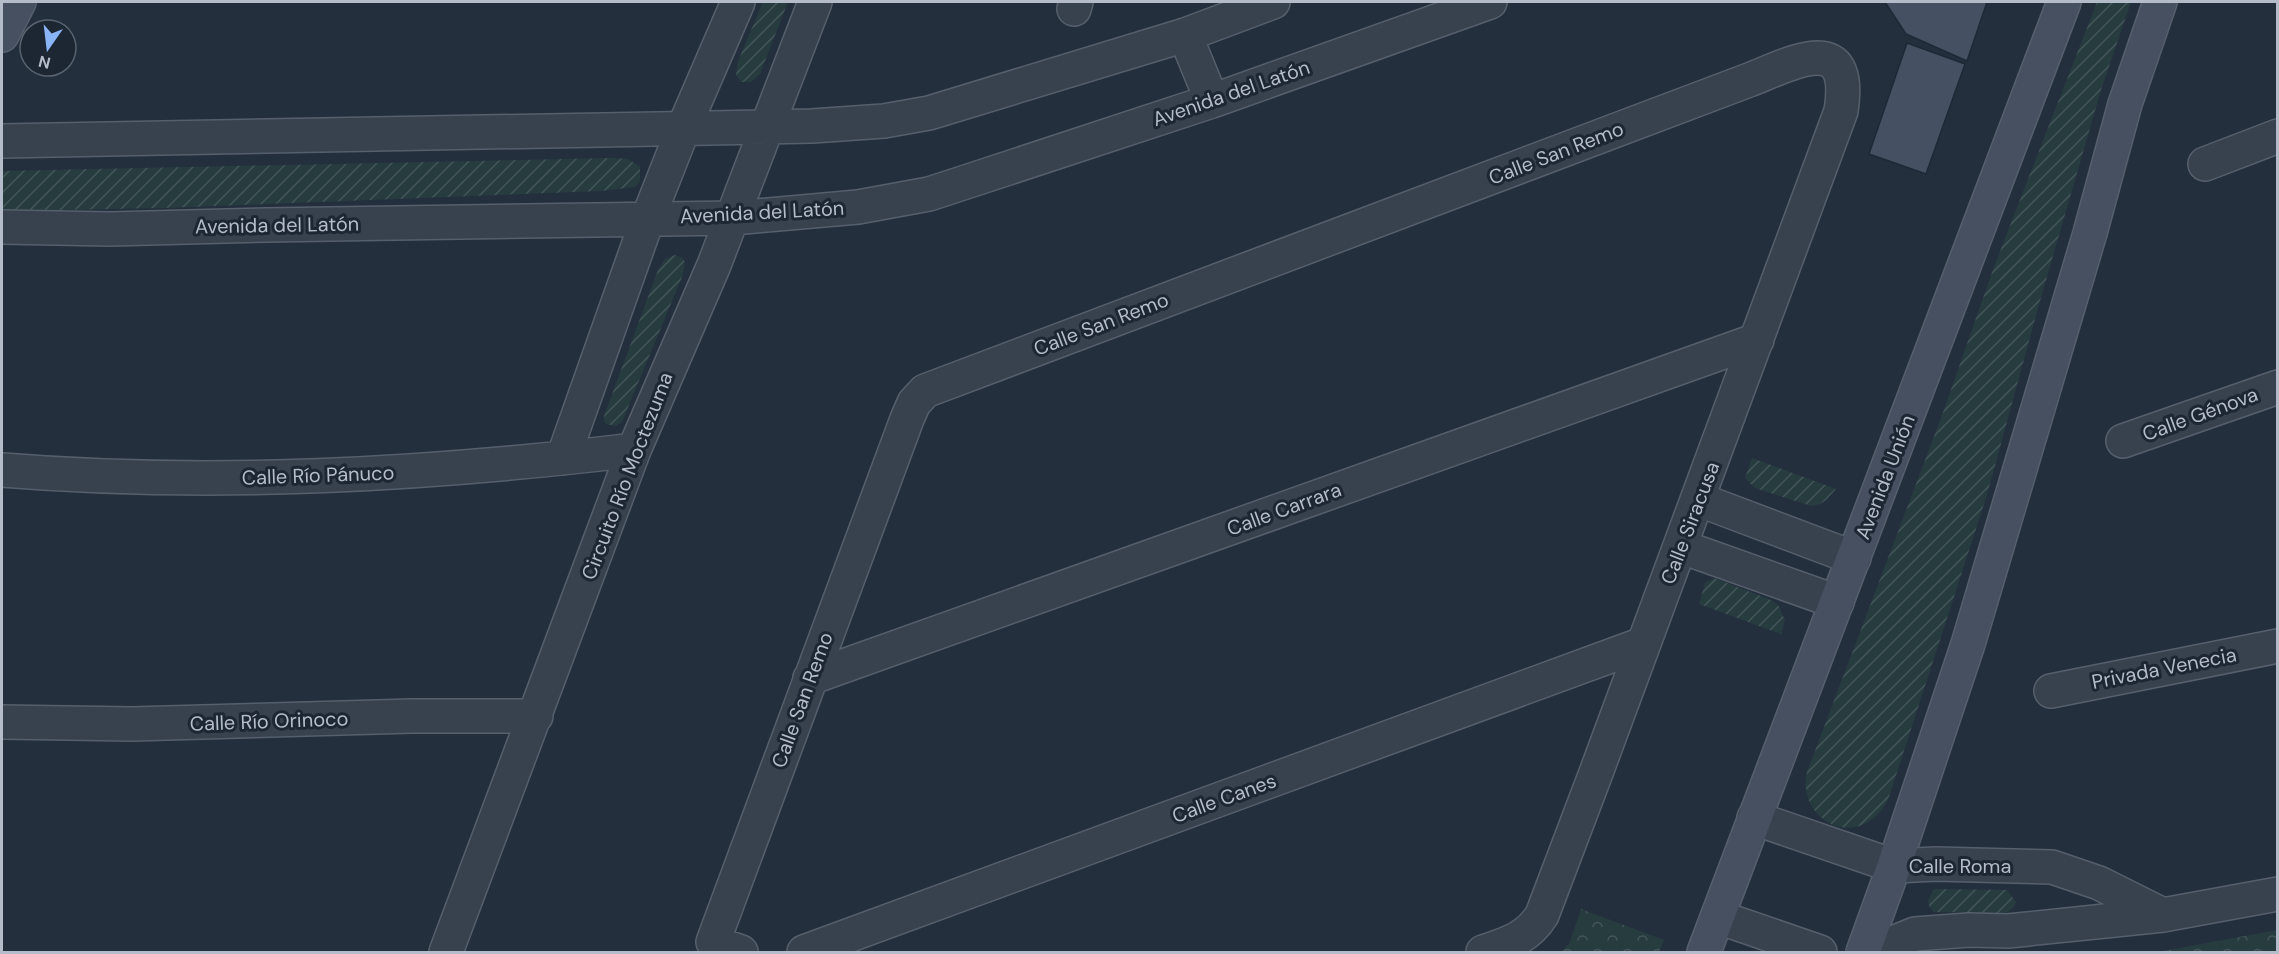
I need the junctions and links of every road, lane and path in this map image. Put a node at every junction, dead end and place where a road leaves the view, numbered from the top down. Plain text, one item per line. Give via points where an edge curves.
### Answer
1 (19, 2) edge
2 (738, 2) edge
3 (815, 2) edge
4 (1273, 2) edge
5 (1490, 2) edge
6 (2064, 2) edge
7 (2160, 2) edge
8 (2, 35) edge
9 (1185, 35) junction
10 (1831, 61) joint
11 (1212, 101) junction
12 (768, 126) junction
13 (684, 127) junction
14 (2277, 136) edge
15 (2, 141) edge
16 (2205, 164) dead end
17 (648, 218) junction
18 (733, 218) junction
19 (2, 227) edge
20 (1757, 340) junction
21 (2277, 387) edge
22 (2123, 441) dead end
23 (634, 450) junction
24 (563, 458) junction
25 (2, 470) edge
26 (1700, 500) junction
27 (1682, 547) junction
28 (1854, 558) junction
29 (1837, 602) junction
30 (1643, 644) junction
31 (2277, 646) edge
32 (810, 678) junction
33 (2050, 691) dead end
34 (536, 716) junction
35 (2, 722) edge
36 (1754, 818) junction
37 (1894, 866) junction
38 (2277, 894) edge
39 (2163, 915) junction
40 (1718, 917) junction
41 (727, 947) edge
42 (446, 952) edge
43 (804, 952) edge
44 (1483, 952) edge
45 (1704, 952) edge
46 (1820, 952) edge
47 (1863, 952) edge
48 (1877, 952) edge

1 - 8 street
2 - 13 street
3 - 12 street, Circuito Río Moctezuma
4 - 9 street
5 - 11 street, Avenida del Latón
6 - 28 street, Avenida Unión
7 - 37 street via 2125,104 1968,644
9 - 11 street
9 - 12 street via 929,113 856,123
10 - 20 street, Calle Siracusa via 1842,82 1841,111
10 - 32 street, Calle San Remo via 1808,58 925,392 914,403 907,419
11 - 18 street, Avenida del Latón via 929,194 858,207
12 - 13 street
12 - 18 street, Circuito Río Moctezuma
13 - 15 street
13 - 17 street
14 - 16 street
17 - 18 street, Avenida del Latón
17 - 19 street, Avenida del Latón via 110,229
17 - 24 street
18 - 23 street, Circuito Río Moctezuma
20 - 26 street, Calle Siracusa
20 - 32 street, Calle Carrara
21 - 22 street, Calle Génova
23 - 24 street, Calle Río Pánuco
23 - 34 street, Circuito Río Moctezuma
24 - 25 street, Calle Río Pánuco via 244,478
26 - 27 street, Calle Siracusa
26 - 28 street
27 - 29 street
27 - 30 street, Calle Siracusa
28 - 29 street, Avenida Unión
29 - 36 street, Avenida Unión
30 - 43 street, Calle Canes
30 - 44 street, Calle Siracusa via 1542,915 1515,941
31 - 33 street, Privada Venecia
32 - 41 street, Calle San Remo
34 - 35 street, Calle Río Orinoco via 132,724
34 - 42 street, Circuito Río Moctezuma
36 - 37 street, Calle Roma
36 - 40 street, Avenida Unión
37 - 39 street, Calle Roma via 2052,867 2099,883
37 - 47 street
38 - 39 street
39 - 48 street via 2008,931 1915,934
40 - 45 street, Avenida Unión
40 - 46 street

